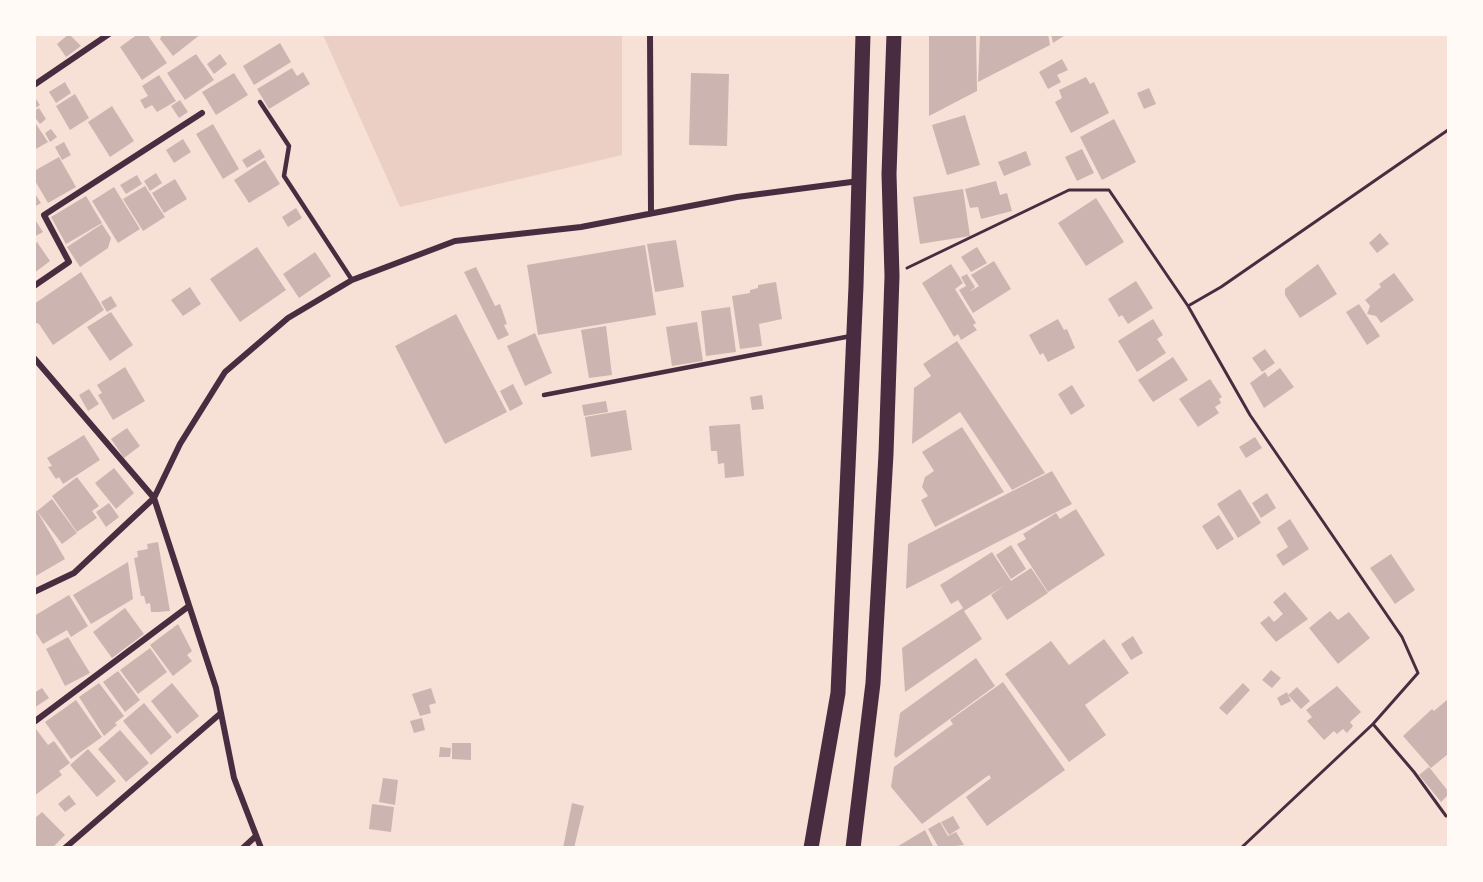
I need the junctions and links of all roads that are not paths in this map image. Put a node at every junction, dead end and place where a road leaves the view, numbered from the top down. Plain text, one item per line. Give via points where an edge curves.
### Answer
1 (109, 34) edge
2 (650, 34) edge
3 (863, 34) edge
4 (894, 34) edge
5 (34, 85) edge
6 (260, 102) dead end
7 (202, 113) dead end
8 (859, 182) junction
9 (651, 213) junction
10 (352, 280) junction
11 (34, 286) edge
12 (854, 336) junction
13 (34, 358) edge
14 (544, 395) dead end
15 (154, 498) junction
16 (34, 592) edge
17 (189, 606) junction
18 (221, 713) junction
19 (34, 722) edge
20 (256, 836) junction
21 (65, 848) edge
22 (243, 848) edge
23 (261, 848) edge
24 (811, 848) edge
25 (853, 848) edge

1 - 5 street
2 - 9 street
3 - 8 highway
4 - 25 highway via 889,174 892,276 873,683
6 - 10 lane via 289,146 284,176
7 - 11 street via 44,215 69,262
8 - 9 street via 737,197
8 - 12 highway
9 - 10 street via 580,227 455,241
10 - 15 street via 288,318 225,372 180,444
12 - 14 lane
12 - 24 highway via 838,693
13 - 15 street
15 - 16 street via 74,573
15 - 17 street
17 - 18 street
17 - 19 street
18 - 20 street via 234,778
18 - 21 street
20 - 22 street
20 - 23 street

